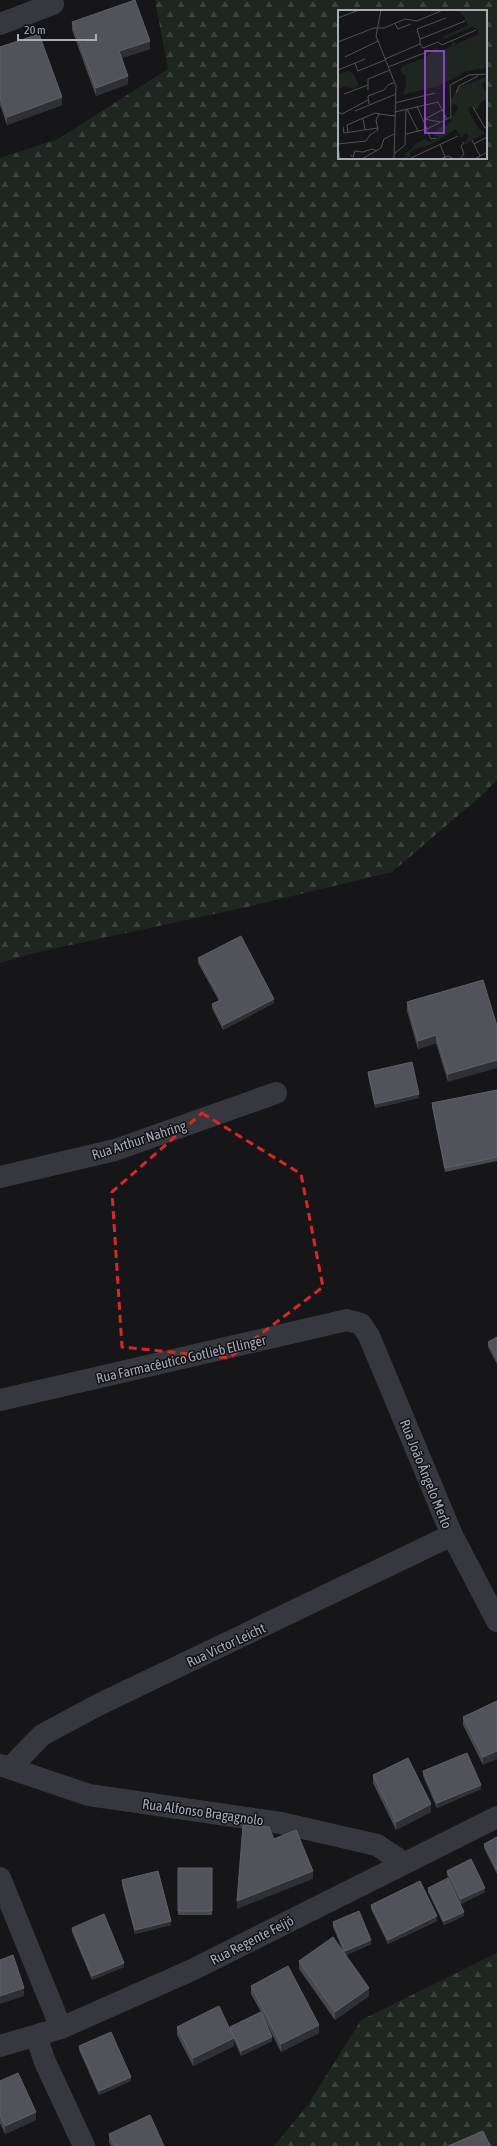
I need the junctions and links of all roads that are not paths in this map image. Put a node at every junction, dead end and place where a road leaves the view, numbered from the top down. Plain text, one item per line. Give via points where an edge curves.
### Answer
1 (53, 4) dead end
2 (0, 24) edge
3 (276, 1093) dead end
4 (0, 1177) edge
5 (361, 1324) joint
6 (0, 1400) edge
7 (452, 1535) junction
8 (497, 1621) edge
9 (5, 1766) edge
10 (497, 1817) edge
11 (404, 1863) junction
12 (0, 1878) edge
13 (61, 2028) junction
14 (36, 2036) junction
15 (0, 2046) edge
16 (84, 2146) edge

1 - 2 street
3 - 4 street, Rua Arthur Nahring via 115,1150
5 - 6 street, Rua Farmacêutico Gotlieb Ellinger via 347,1320
5 - 7 street, Rua João Ângelo Merlo via 369,1336
7 - 8 street, Rua João Ângelo Merlo
7 - 9 street, Rua Victor Leicht via 100,1704 42,1735
9 - 11 street, Rua Alfonso Bragagnolo via 89,1795 281,1823 377,1845
10 - 11 street, Rua Regente Feijó
11 - 13 street, Rua Regente Feijó via 192,1970
12 - 13 street
13 - 14 street, Rua Regente Feijó
14 - 15 street, Rua Regente Feijó
14 - 16 street via 45,2062

